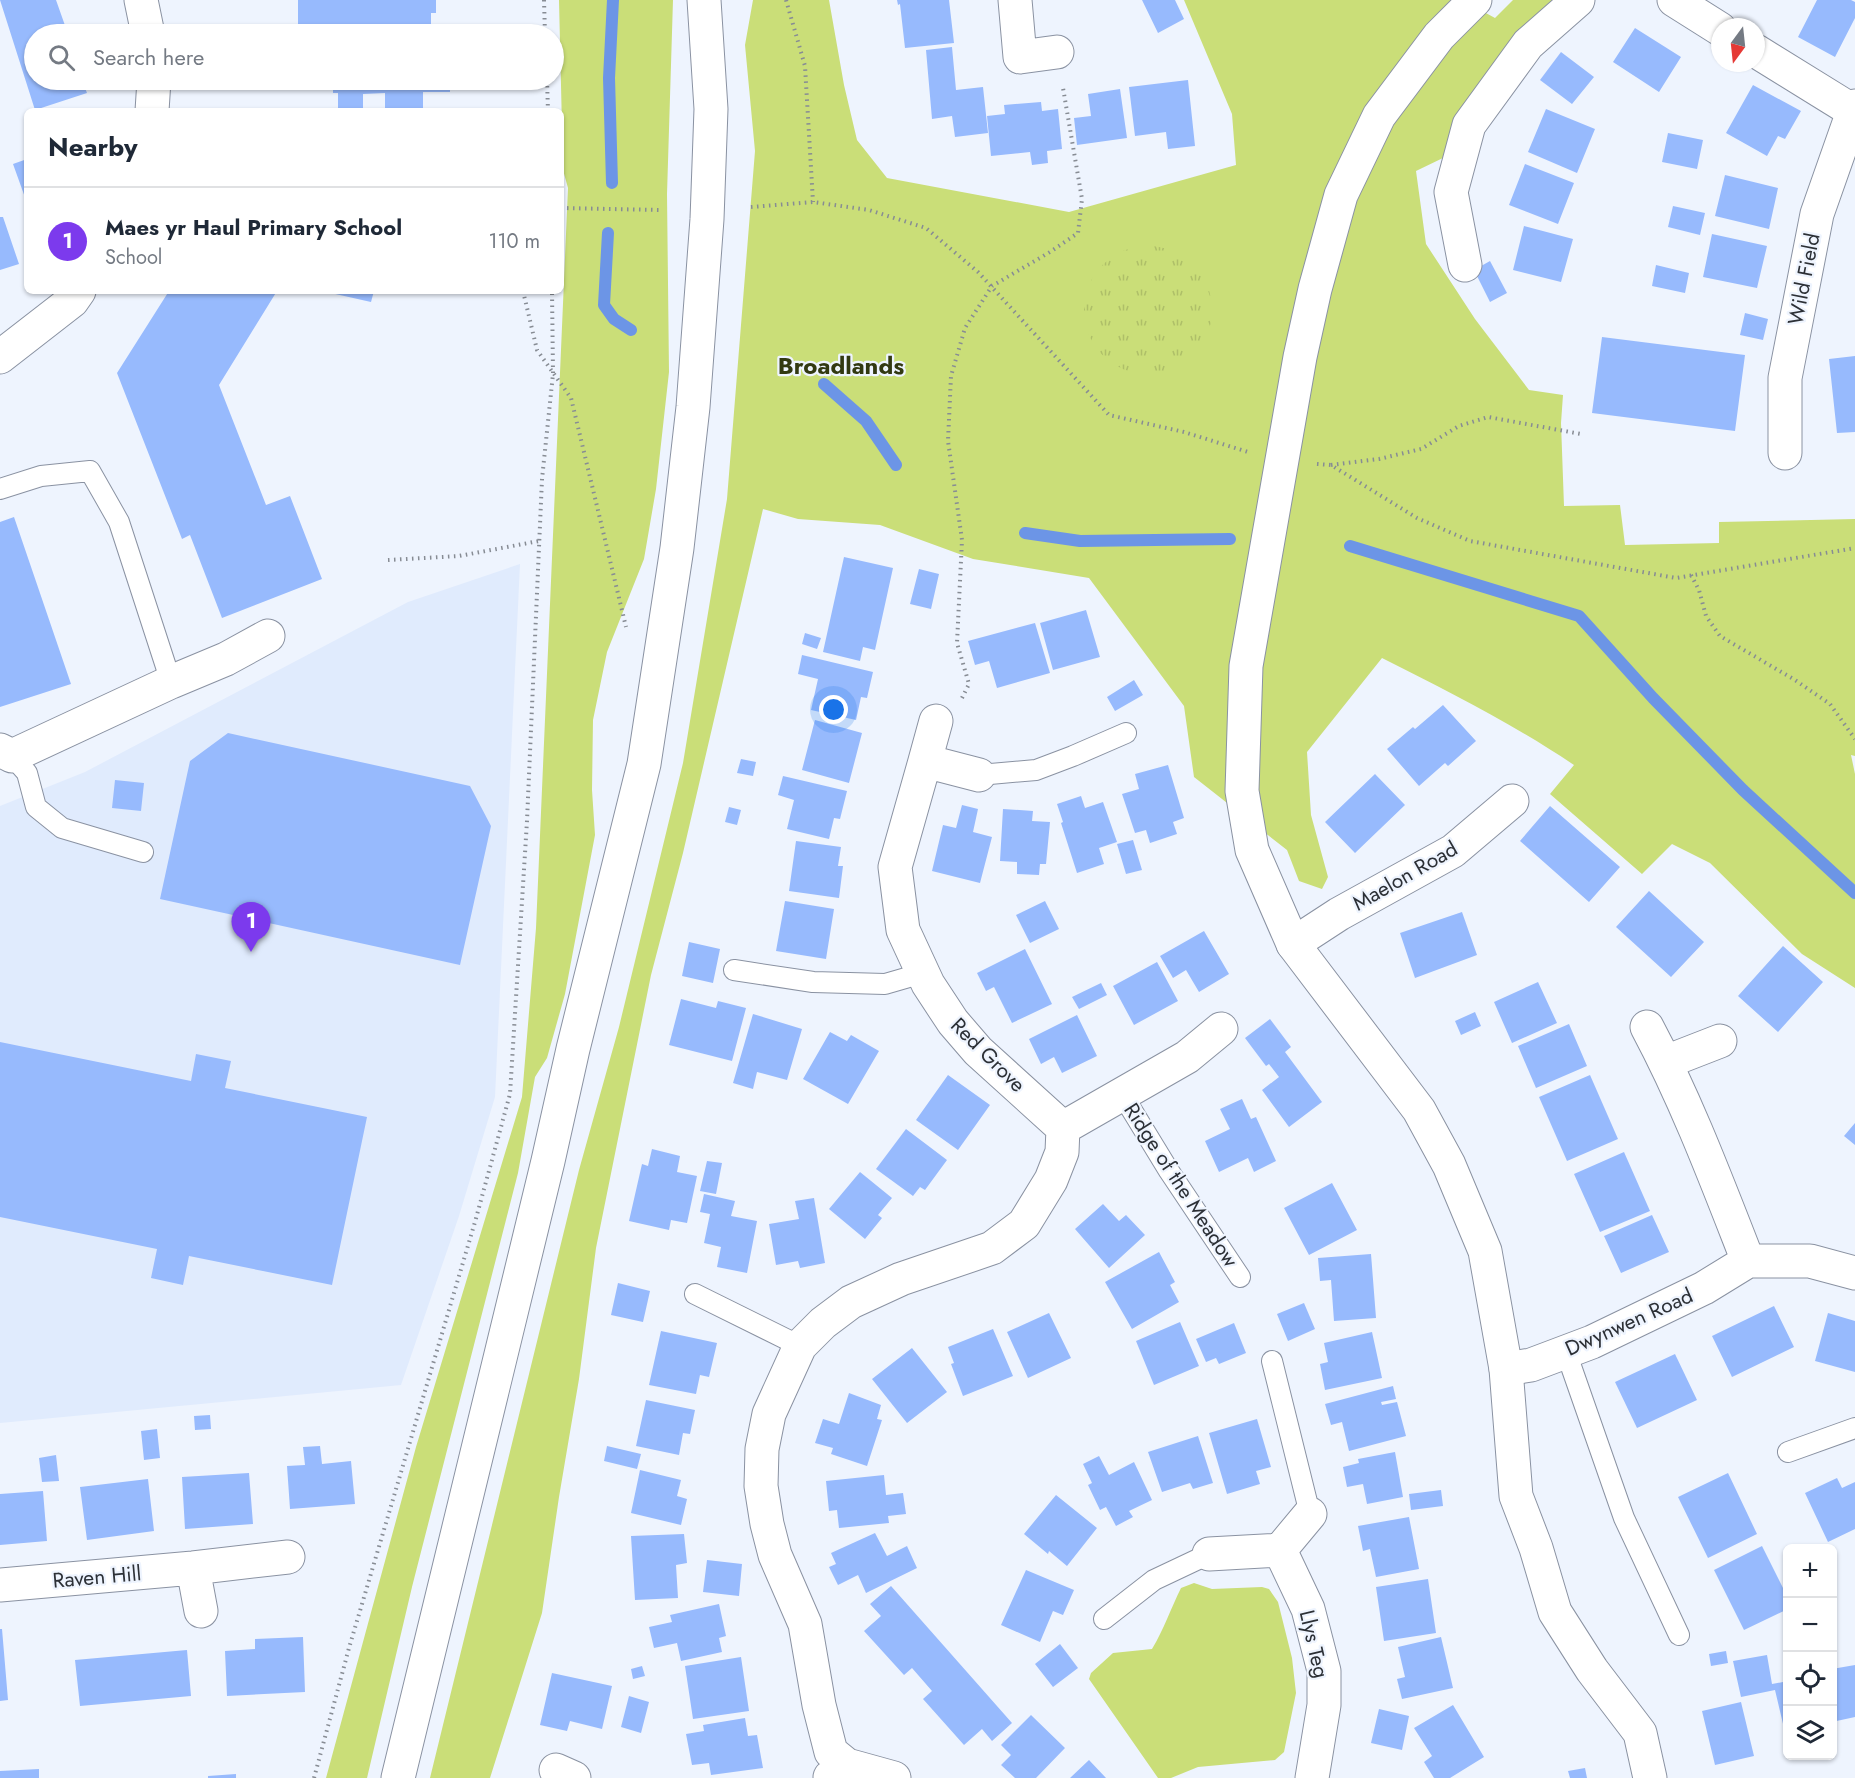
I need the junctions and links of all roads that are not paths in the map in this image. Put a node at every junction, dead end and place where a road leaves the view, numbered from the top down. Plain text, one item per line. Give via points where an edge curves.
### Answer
1 (141, 0) edge
2 (704, 0) edge
3 (1015, 0) edge
4 (1475, 0) edge
5 (1578, 0) edge
6 (1674, 0) edge
7 (1711, 23) edge
8 (146, 24) edge
9 (1057, 52) road end
10 (1765, 56) edge
11 (153, 90) edge
12 (152, 108) edge
13 (1854, 108) edge
14 (1465, 265) dead end
15 (78, 294) edge
16 (0, 357) edge
17 (1785, 453) dead end
18 (0, 489) edge
19 (268, 636) dead end
20 (171, 682) junction
21 (936, 721) road end
22 (1126, 733) dead end
23 (6, 753) edge
24 (924, 761) junction
25 (979, 775) joint
26 (1512, 801) dead end
27 (143, 852) dead end
28 (1293, 944) junction
29 (734, 970) dead end
30 (923, 973) junction
31 (1647, 1027) dead end
32 (1221, 1029) dead end
33 (1720, 1041) dead end
34 (1666, 1062) junction
35 (1122, 1094) junction
36 (1063, 1128) junction
37 (1748, 1261) junction
38 (1855, 1273) edge
39 (1240, 1277) dead end
40 (695, 1294) dead end
41 (800, 1346) junction
42 (1566, 1352) junction
43 (1272, 1361) dead end
44 (1506, 1369) junction
45 (1855, 1428) edge
46 (1788, 1452) dead end
47 (1310, 1514) joint
48 (1280, 1550) junction
49 (1209, 1554) joint
50 (288, 1557) dead end
51 (193, 1568) junction
52 (0, 1585) edge
53 (201, 1611) dead end
54 (1104, 1619) dead end
55 (1679, 1635) dead end
56 (838, 1771) edge
57 (398, 1778) edge
58 (894, 1778) edge
59 (1312, 1778) edge
60 (1650, 1778) edge

1 - 8 street
2 - 57 street via 711,109 693,407 677,548 644,764
3 - 9 street via 1020,57
4 - 28 street via 1439,36 1379,116 1341,195 1300,357 1246,666 1242,791 1252,850
5 - 14 street via 1528,44 1469,125 1451,192
6 - 7 street
10 - 13 street, Wild Field
11 - 12 street
13 - 17 street, Wild Field via 1817,214 1785,378
15 - 16 street
18 - 20 lane via 41,476 90,471 119,522
19 - 20 street
20 - 23 street
21 - 24 street, Red Grove
22 - 25 lane via 1036,770
23 - 27 lane via 27,773 36,807 62,828
24 - 25 street
24 - 30 street, Red Grove via 896,867 903,930
26 - 28 street, Maelon Road via 1453,851
28 - 44 street via 1419,1110 1449,1165 1485,1251
29 - 30 lane via 813,982 885,984
30 - 36 street, Red Grove via 953,1023 978,1051
31 - 34 street
32 - 35 street, Ridge of the Meadow via 1187,1057
33 - 34 street
34 - 37 street
35 - 36 street, Ridge of the Meadow
35 - 39 lane, Ridge of the Meadow
36 - 41 street via 1062,1152 1051,1180 1024,1224 992,1248 901,1279 851,1302
37 - 38 street via 1810,1261
37 - 42 street, Dwynwen Road via 1704,1288
40 - 41 lane
41 - 56 street via 768,1414 761,1486 775,1555 805,1624 819,1705
42 - 44 street, Dwynwen Road
42 - 55 lane via 1624,1518
43 - 47 lane
44 - 60 street via 1516,1496 1555,1612 1592,1670 1640,1733
45 - 46 lane
47 - 48 street
48 - 49 street
48 - 59 street, Llys Teg via 1308,1609 1324,1671 1324,1705
49 - 54 lane via 1154,1580
50 - 51 street, Raven Hill
51 - 52 street, Raven Hill
51 - 53 street
56 - 58 street

